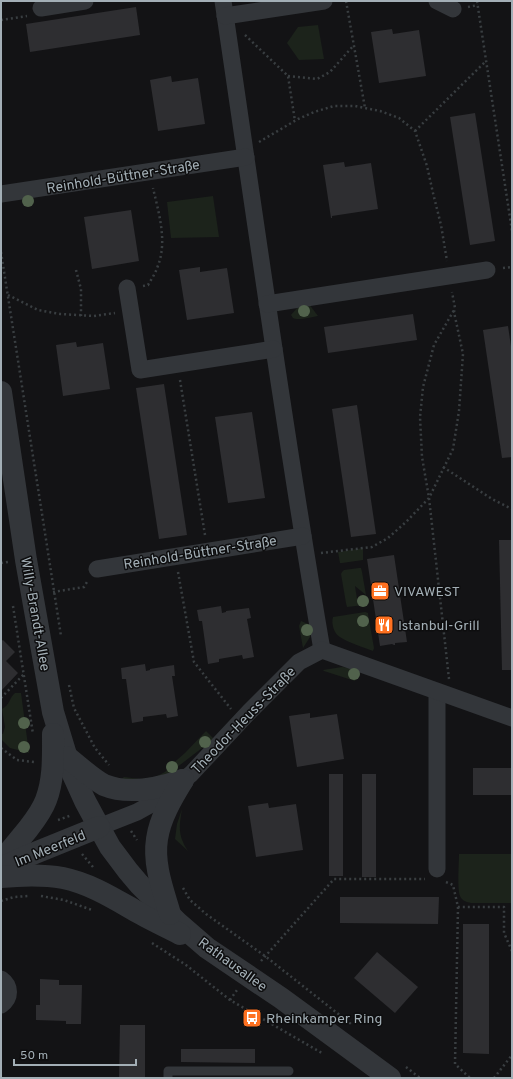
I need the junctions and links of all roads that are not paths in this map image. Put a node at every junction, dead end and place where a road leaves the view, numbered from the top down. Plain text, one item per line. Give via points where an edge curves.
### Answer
1 (85, 1) edge
2 (324, 1) edge
3 (437, 1) edge
4 (40, 8) road end
5 (224, 8) edge
6 (453, 9) dead end
7 (245, 153) junction
8 (1, 194) edge
9 (487, 270) dead end
10 (127, 288) road end
11 (267, 304) junction
12 (274, 349) junction
13 (1, 398) edge
14 (303, 536) junction
15 (97, 569) road end
16 (322, 650) junction
17 (444, 694) junction
18 (512, 718) edge
19 (44, 761) junction
20 (183, 780) junction
21 (99, 827) junction
22 (1, 862) edge
23 (1, 868) edge
24 (437, 874) road end
25 (1, 877) edge
26 (170, 915) junction
27 (208, 948) junction
28 (1, 979) edge
29 (1, 1005) edge
30 (289, 1071) dead end
31 (397, 1071) edge
32 (168, 1078) edge

1 - 4 street
2 - 5 street
3 - 6 street
5 - 7 street
7 - 8 street, Reinhold-Büttner-Straße via 150,171
7 - 11 street
9 - 11 street
10 - 12 street via 140,370
11 - 12 street
12 - 14 street
13 - 19 street, Willy-Brandt-Allee via 24,547 23,597 42,653 53,712
14 - 15 street, Reinhold-Büttner-Straße
14 - 16 street
16 - 17 street
16 - 20 street, Theodor-Heuss-Straße via 299,662
17 - 18 street
17 - 24 street
19 - 20 street via 111,787 147,789
19 - 21 street via 70,768
19 - 22 street via 48,793 43,808
20 - 21 street, Theodor-Heuss-Straße via 155,802
20 - 26 street via 170,803 157,837 156,852 160,881
21 - 23 street, Im Meerfeld
21 - 26 street, Rathausallee via 125,867
25 - 27 street via 42,876 78,882 95,888
26 - 27 street, Rathausallee
27 - 31 street, Rathausallee via 281,998
28 - 29 street via 8,986 9,992 8,998
30 - 32 lane via 168,1071

